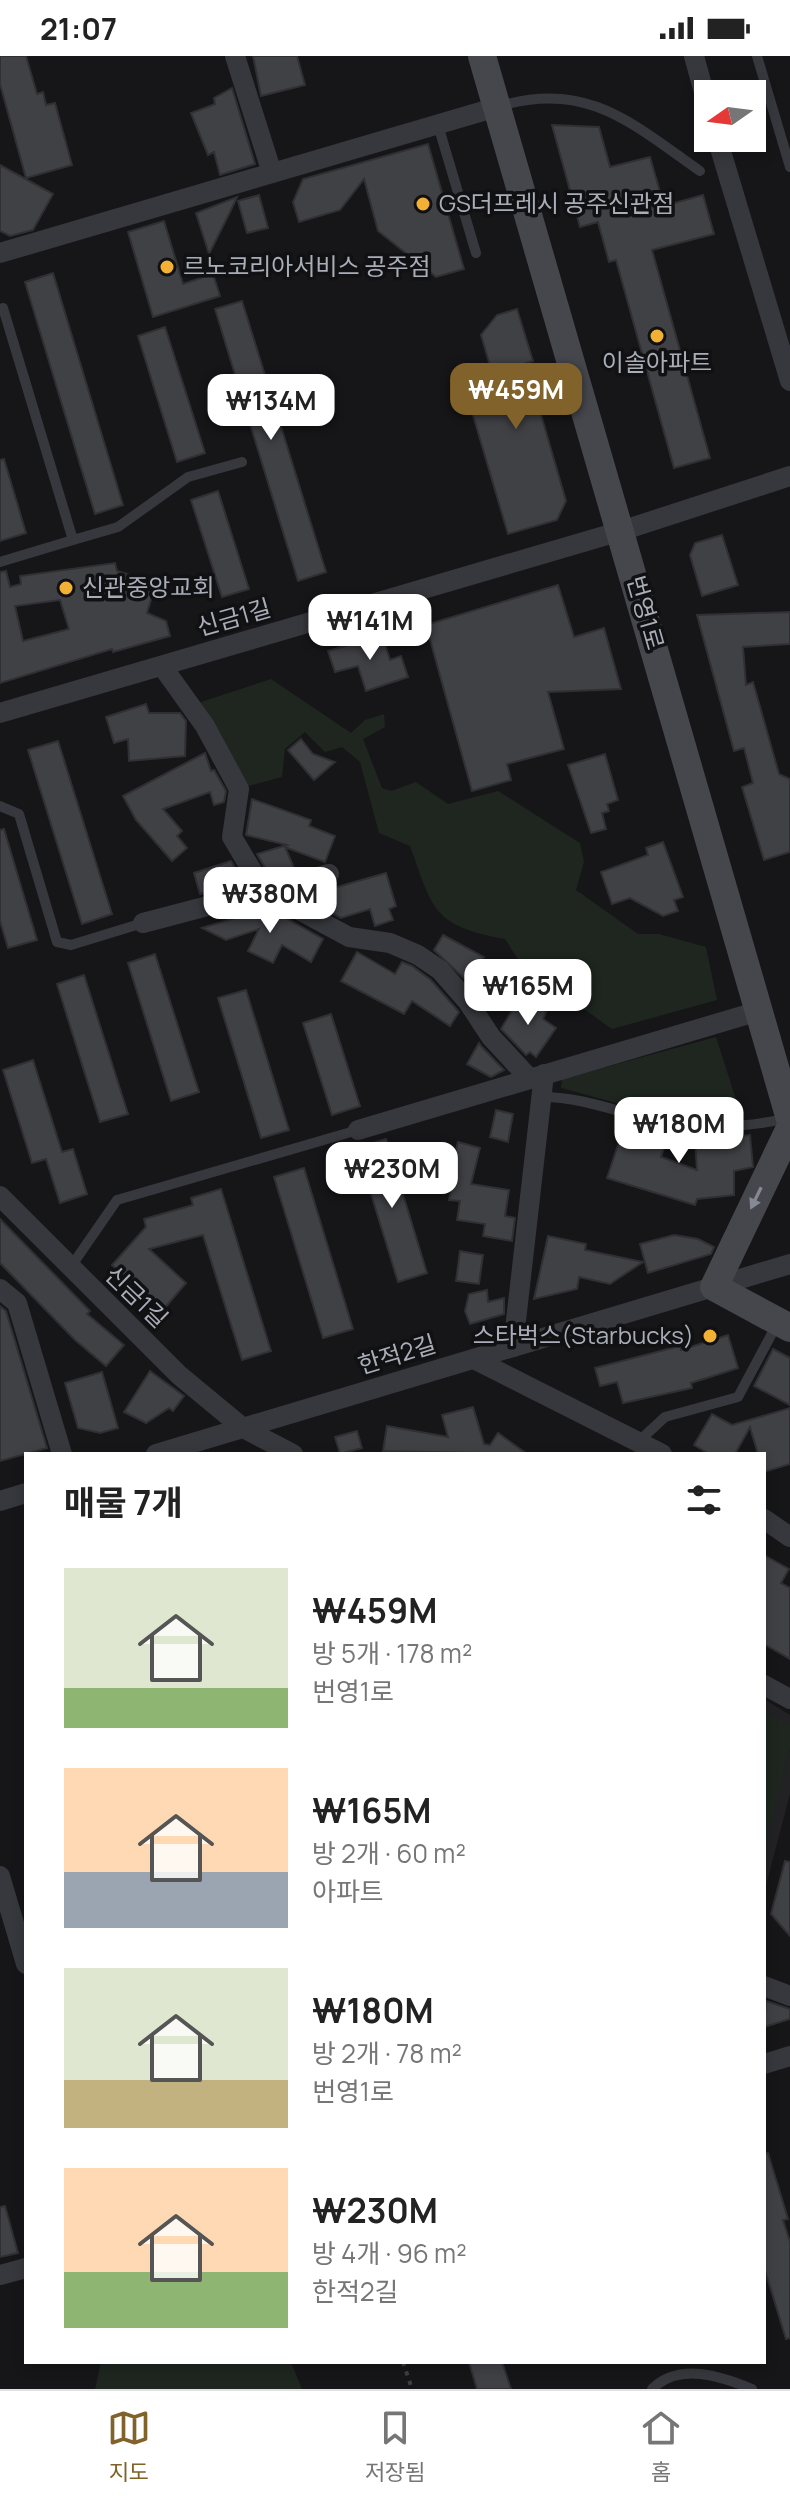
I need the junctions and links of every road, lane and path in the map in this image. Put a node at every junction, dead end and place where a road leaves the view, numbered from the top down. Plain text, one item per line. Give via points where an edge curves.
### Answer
1 (235, 56) edge
2 (482, 56) edge
3 (694, 56) edge
4 (757, 56) edge
5 (701, 80) edge
6 (497, 107) junction
7 (438, 125) junction
8 (721, 152) edge
9 (790, 167) edge
10 (700, 171) dead end
11 (272, 173) junction
12 (0, 253) edge
13 (476, 253) dead end
14 (3, 308) dead end
15 (790, 381) edge
16 (242, 462) dead end
17 (790, 476) edge
18 (621, 531) junction
19 (73, 540) junction
20 (0, 562) edge
21 (162, 666) junction
22 (0, 713) edge
23 (0, 806) edge
24 (329, 874) dead end
25 (264, 891) junction
26 (143, 923) joint
27 (759, 1011) junction
28 (537, 1076) junction
29 (542, 1097) junction
30 (789, 1114) edge
31 (358, 1130) joint
32 (0, 1196) edge
33 (790, 1264) edge
34 (70, 1268) junction
35 (714, 1287) junction
36 (2, 1289) edge
37 (784, 1324) edge
38 (513, 1347) junction
39 (474, 1359) junction
40 (243, 1428) junction
41 (639, 1441) junction
42 (61, 1452) edge
43 (163, 1452) edge
44 (289, 1452) edge
45 (658, 1452) edge
46 (24, 1494) edge
47 (0, 1501) edge
48 (766, 1520) edge
49 (790, 1537) edge
50 (766, 1686) edge
51 (790, 1699) edge
52 (0, 1876) edge
53 (19, 1916) edge
54 (24, 1950) edge
55 (766, 1987) edge
56 (790, 1996) edge
57 (790, 2056) edge
58 (766, 2063) edge
59 (24, 2269) edge
60 (0, 2275) edge
61 (404, 2364) edge
62 (412, 2389) edge
63 (652, 2389) edge
64 (752, 2389) edge

1 - 11 street
2 - 6 main road, 번영1로
3 - 5 street
4 - 9 lane
6 - 7 street
6 - 10 lane via 533,97 602,106
6 - 18 main road, 번영1로
7 - 11 street
7 - 13 lane
8 - 15 street
11 - 12 street
14 - 19 lane
16 - 19 lane via 188,477 118,527
17 - 18 street, 신금1길
18 - 21 street, 신금1길
18 - 27 main road, 번영1로
19 - 20 lane
21 - 22 street, 신금1길
21 - 25 street via 205,726 239,789 232,837
23 - 26 lane via 19,814 57,942 71,945
24 - 25 street
25 - 26 street
25 - 28 street via 349,937 390,943 418,955 440,970 491,1037
27 - 28 street
27 - 30 main road, 번영1로
28 - 29 street
28 - 31 street
29 - 30 lane via 569,1097 693,1125 755,1126
29 - 38 street
30 -> 35 main road
31 - 34 lane via 117,1200
32 - 34 street, 신금1길
33 - 35 street, 한적2길
34 - 40 street, 신금1길 via 179,1375
35 - 37 main road
35 - 38 street, 한적2길
36 - 42 street via 17,1303
37 - 41 lane via 738,1397 665,1417
38 - 39 street, 한적2길
39 - 40 street, 한적2길
39 - 41 street
40 - 43 street, 한적2길
40 - 44 street
41 - 45 street
46 - 47 street
48 - 49 street
50 - 51 street
52 - 53 street
53 - 54 street
55 - 56 street
57 - 58 street
59 - 60 street
61 - 62 path
63 - 64 lane via 689,2373 724,2377

